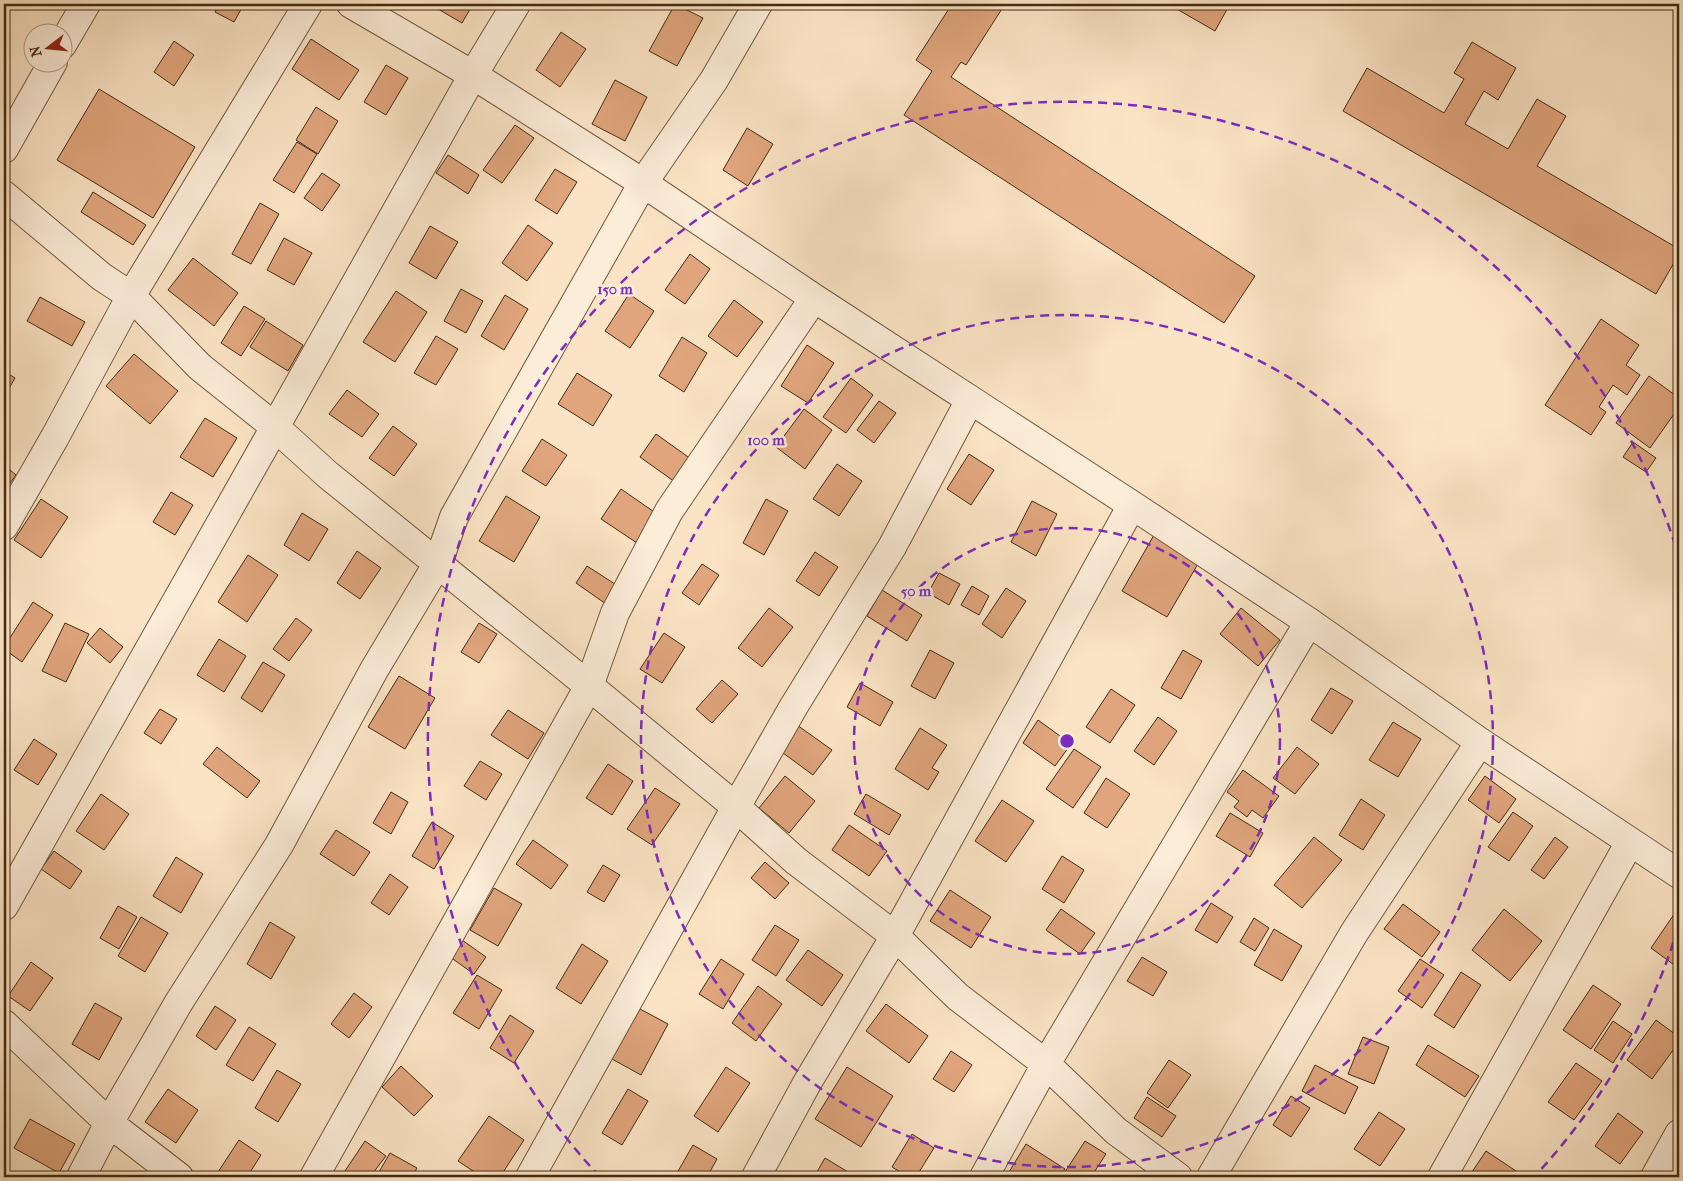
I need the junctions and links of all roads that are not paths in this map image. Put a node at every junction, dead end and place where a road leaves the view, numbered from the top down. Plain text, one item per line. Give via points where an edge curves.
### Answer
1 (86, 4) edge
2 (308, 4) edge
3 (351, 4) edge
4 (516, 4) edge
5 (758, 4) edge
6 (72, 28) edge
7 (47, 72) edge
8 (472, 75) junction
9 (4, 150) edge
10 (643, 183) junction
11 (4, 196) edge
12 (131, 296) junction
13 (814, 298) junction
14 (970, 400) junction
15 (275, 427) junction
16 (1132, 505) junction
17 (4, 526) edge
18 (438, 563) junction
19 (1309, 622) junction
20 (589, 686) junction
21 (1480, 742) junction
22 (736, 807) junction
23 (1630, 842) junction
24 (1679, 874) edge
25 (4, 906) edge
26 (895, 936) junction
27 (4, 1024) edge
28 (1046, 1064) junction
29 (109, 1123) junction
30 (1679, 1134) edge
31 (81, 1177) edge
32 (179, 1177) edge
33 (314, 1177) edge
34 (530, 1177) edge
35 (756, 1177) edge
36 (984, 1177) edge
37 (1178, 1177) edge
38 (1211, 1177) edge
39 (1442, 1177) edge
40 (1655, 1177) edge

1 - 6 street
2 - 12 street
3 - 8 street
4 - 8 street
5 - 10 street via 714,80
7 - 9 street
8 - 10 street
8 - 15 street
10 - 13 street
10 - 18 street via 454,517
11 - 12 street via 102,277
12 - 15 street via 200,367
12 - 17 street
13 - 14 street
13 - 20 street via 669,511 615,613
14 - 16 street
14 - 22 street via 892,547
15 - 18 street via 328,475
15 - 25 street
16 - 19 street
16 - 26 street
18 - 20 street
18 - 29 street via 374,670 278,845 179,1002
19 - 21 street
19 - 28 street
20 - 22 street
20 - 33 street
21 - 23 street
21 - 38 street via 1354,934
22 - 26 street via 796,861
22 - 34 street
23 - 24 street
23 - 39 street
26 - 28 street via 958,997
26 - 35 street via 807,1083
27 - 29 street
28 - 36 street
28 - 37 street via 1116,1132
29 - 31 street
29 - 32 street
30 - 40 street

